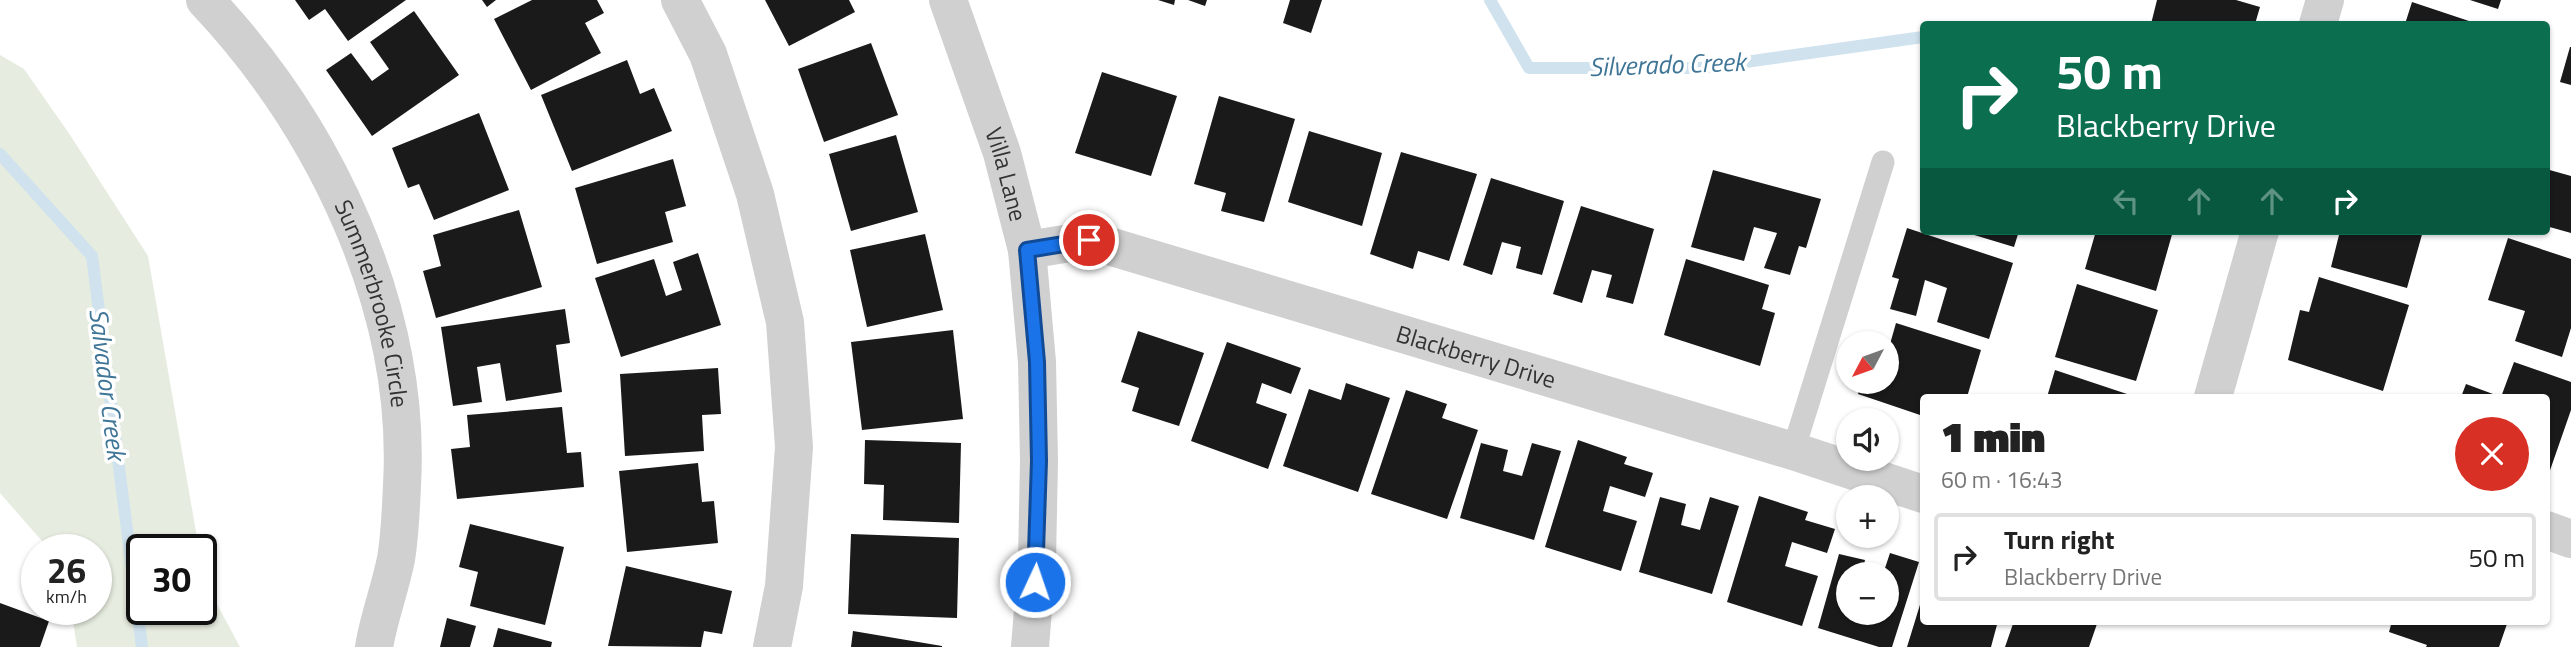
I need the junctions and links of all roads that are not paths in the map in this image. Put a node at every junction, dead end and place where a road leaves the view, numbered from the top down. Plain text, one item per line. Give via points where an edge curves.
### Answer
1 (205, 0) edge
2 (680, 0) edge
3 (948, 0) edge
4 (2325, 0) edge
5 (2319, 21) edge
6 (1883, 162) dead end
7 (2259, 235) edge
8 (1027, 250) junction
9 (2214, 394) edge
10 (1793, 451) junction
11 (1920, 493) edge
12 (2550, 531) edge
13 (2571, 538) edge
14 (374, 647) edge
15 (772, 647) edge
16 (1030, 647) edge

1 - 14 street, Summerbrooke Circle via 271,79 314,146 355,230 382,307 400,403 402,483 396,559
2 - 15 street via 708,54 755,194 785,322 794,447 784,586
3 - 8 street, Villa Lane via 1002,153
4 - 5 street
6 - 10 lane
7 - 9 street
8 - 10 street, Blackberry Drive via 1089,240
8 - 16 street, Villa Lane via 1037,362 1039,461
10 - 11 street, Blackberry Drive
12 - 13 street

